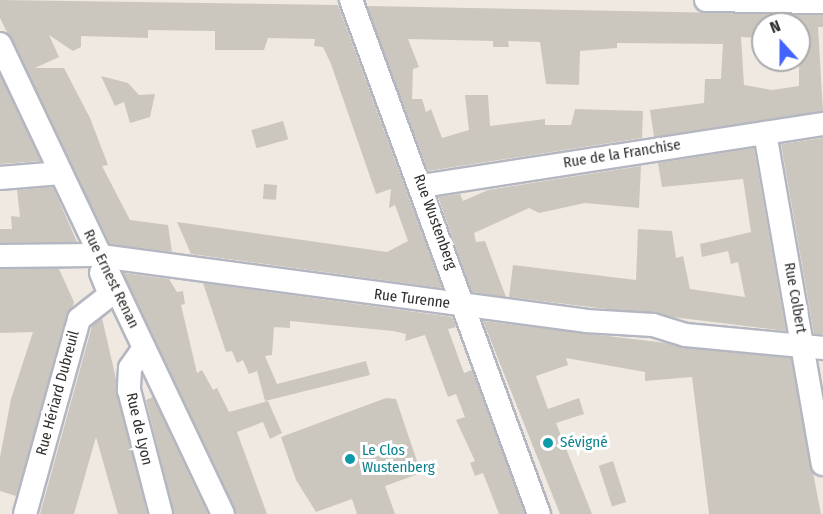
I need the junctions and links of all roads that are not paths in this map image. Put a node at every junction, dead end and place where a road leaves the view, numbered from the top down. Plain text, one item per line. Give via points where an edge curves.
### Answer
1 (351, 0) edge
2 (706, 0) edge
3 (823, 2) edge
4 (0, 44) edge
5 (823, 124) edge
6 (765, 133) junction
7 (61, 173) junction
8 (0, 178) edge
9 (422, 186) junction
10 (96, 255) junction
11 (0, 256) edge
12 (113, 293) junction
13 (465, 305) junction
14 (813, 347) edge
15 (144, 348) junction
16 (823, 464) edge
17 (25, 514) edge
18 (160, 514) edge
19 (223, 514) edge
20 (539, 514) edge

1 - 9 street, Rue Wustenberg
2 - 3 street
4 - 7 street, Rue Ernest Renan
5 - 6 street, Rue de la Franchise
6 - 9 street, Rue de la Franchise
6 - 14 street, Rue Colbert
7 - 8 street
7 - 10 street, Rue Ernest Renan
9 - 13 street, Rue Wustenberg
10 - 11 street, Rue Turenne
10 - 12 street
10 - 13 street, Rue Turenne
12 - 15 street, Rue Ernest Renan
12 - 17 street, Rue Hériard Dubreuil via 79,319
13 - 14 street, Rue Turenne
13 - 20 street, Rue Wustenberg
14 - 16 street, Rue Colbert
15 - 18 street, Rue de Lyon via 130,368 129,390
15 - 19 street, Rue Ernest Renan

